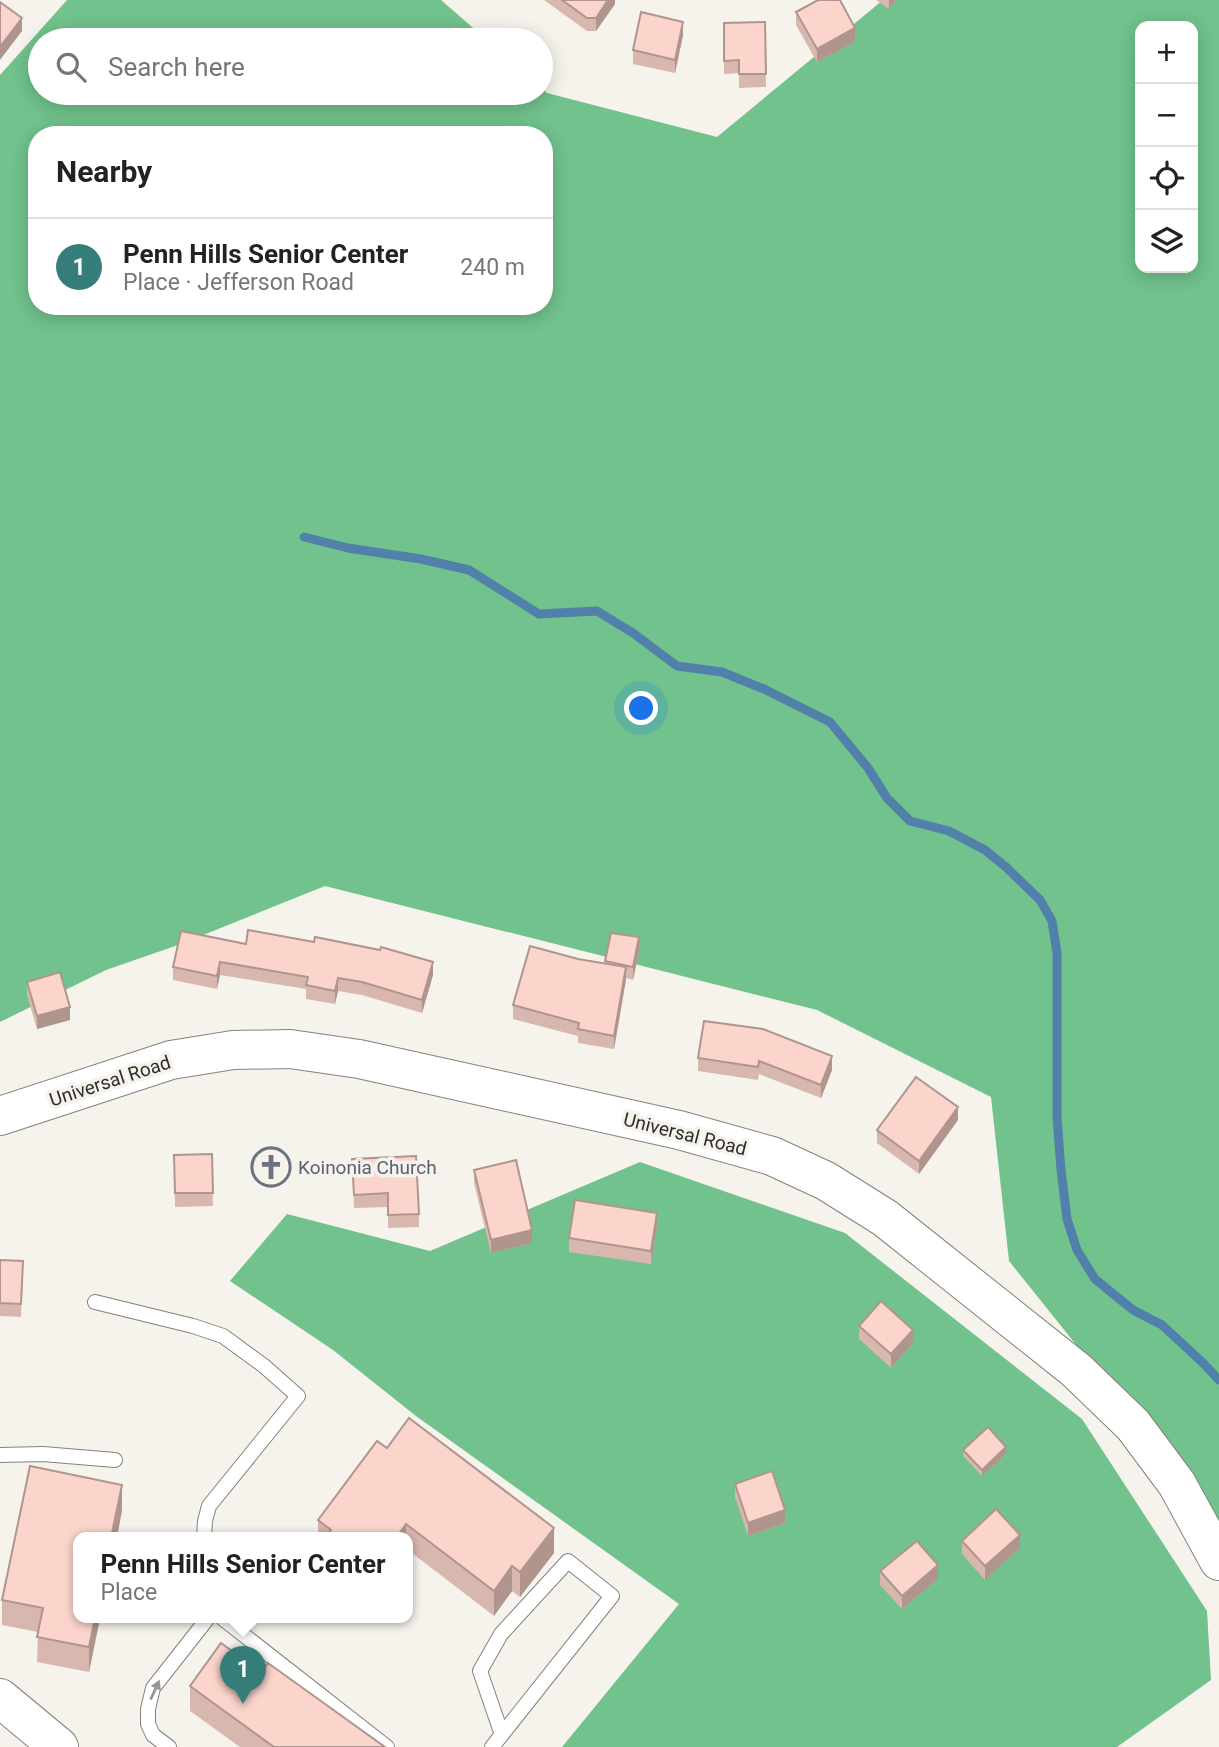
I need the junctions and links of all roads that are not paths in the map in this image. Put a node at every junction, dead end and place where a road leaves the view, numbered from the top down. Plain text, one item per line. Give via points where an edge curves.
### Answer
1 (0, 1116) edge
2 (94, 1302) dead end
3 (0, 1455) edge
4 (115, 1460) dead end
5 (204, 1532) edge
6 (1219, 1561) edge
7 (204, 1623) edge
8 (228, 1623) edge
9 (0, 1699) edge
10 (502, 1735) junction
11 (59, 1747) edge
12 (169, 1747) edge
13 (387, 1747) edge
14 (492, 1747) edge

1 - 6 street, Universal Road via 171,1060 290,1049 359,1059 639,1121 772,1156 826,1181 885,1218 1076,1370 1133,1425 1170,1474
2 - 5 lane via 223,1336 298,1396 209,1506
3 - 4 lane
12 -> 7 lane via 153,1735 148,1724 153,1688
8 - 13 lane
9 - 11 street
10 - 10 lane via 612,1596 568,1560 501,1634 480,1671
10 - 14 lane

